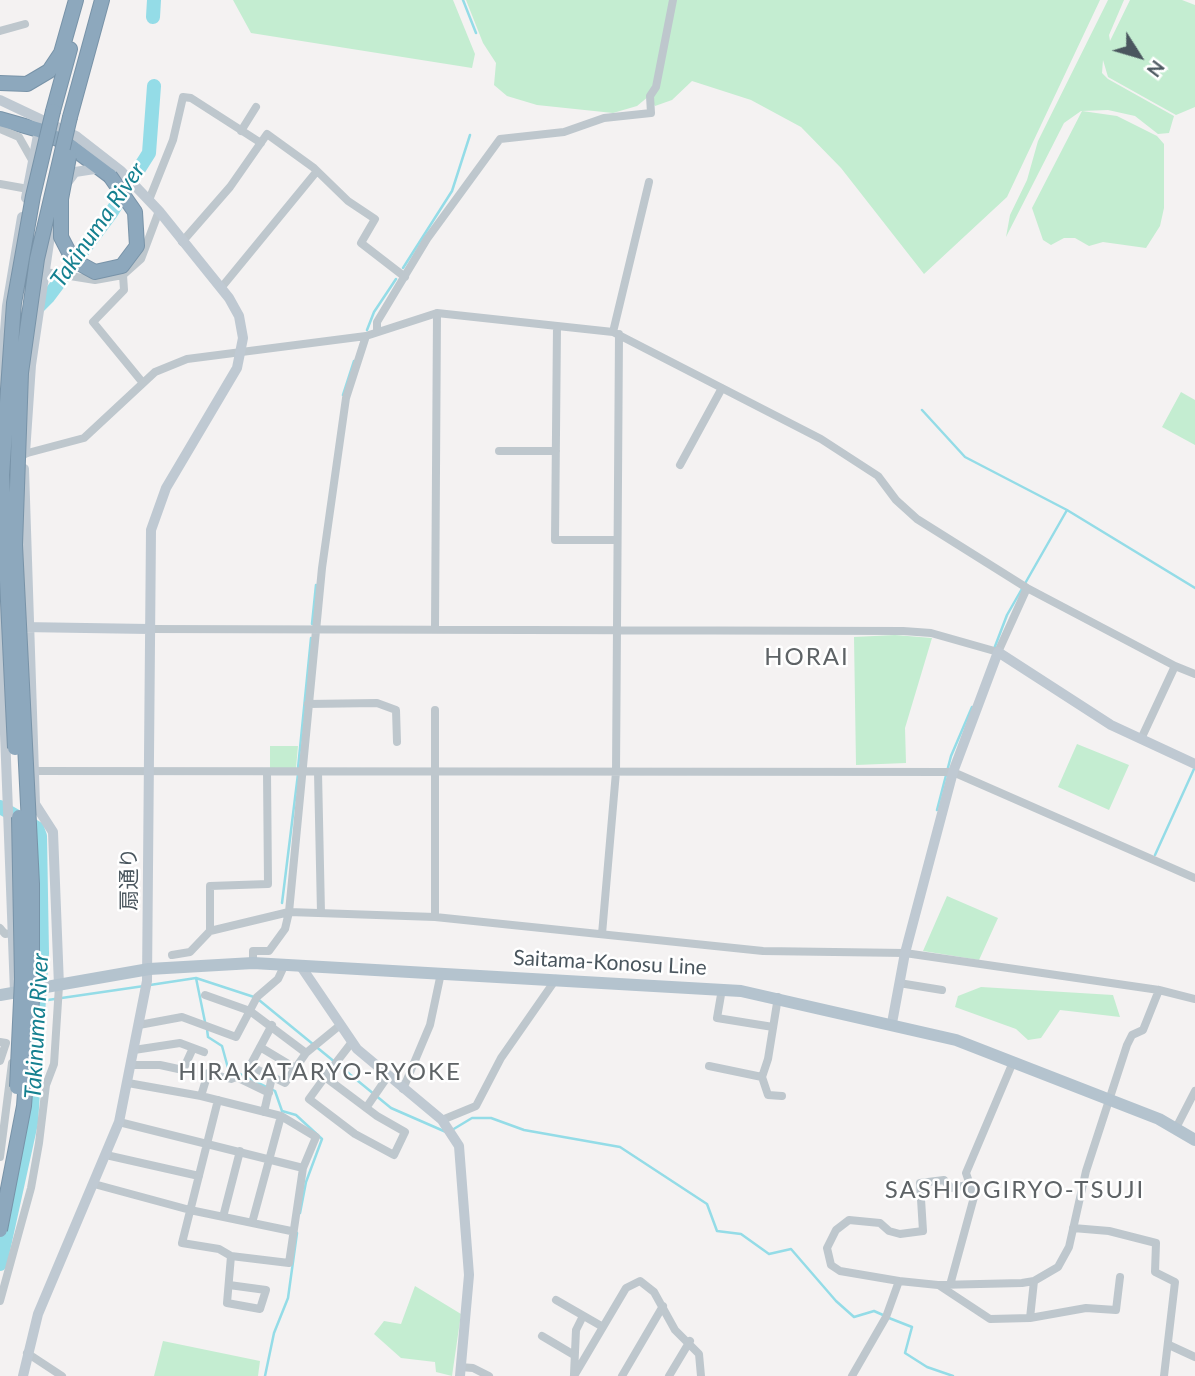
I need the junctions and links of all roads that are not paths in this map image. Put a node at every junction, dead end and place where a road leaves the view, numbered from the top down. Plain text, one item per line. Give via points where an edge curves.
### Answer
1 (76, 0) edge
2 (83, 0) edge
3 (102, 0) edge
4 (673, 0) edge
5 (24, 24) dead end
6 (0, 31) edge
7 (69, 40) junction
8 (0, 83) edge
9 (0, 100) edge
10 (256, 107) dead end
11 (0, 117) edge
12 (73, 118) junction
13 (0, 129) edge
14 (39, 130) junction
15 (241, 131) junction
16 (261, 143) junction
17 (88, 144) junction
18 (33, 163) junction
19 (111, 171) junction
20 (317, 171) junction
21 (649, 182) dead end
22 (0, 184) edge
23 (28, 189) junction
24 (149, 200) junction
25 (159, 211) junction
26 (183, 242) junction
27 (13, 268) junction
28 (47, 271) junction
29 (123, 275) junction
30 (405, 277) junction
31 (221, 288) junction
32 (437, 313) junction
33 (556, 326) junction
34 (377, 332) junction
35 (616, 333) junction
36 (366, 336) junction
37 (242, 352) junction
38 (143, 383) junction
39 (722, 388) junction
40 (0, 394) edge
41 (499, 451) dead end
42 (556, 451) junction
43 (25, 454) junction
44 (0, 461) edge
45 (680, 465) dead end
46 (617, 540) junction
47 (1027, 588) junction
48 (0, 605) edge
49 (0, 626) edge
50 (27, 627) junction
51 (435, 628) junction
52 (149, 629) junction
53 (315, 629) junction
54 (617, 629) junction
55 (998, 652) junction
56 (1175, 667) junction
57 (1195, 674) edge
58 (308, 704) junction
59 (435, 710) dead end
60 (1141, 739) junction
61 (397, 742) dead end
62 (1195, 764) edge
63 (3, 770) edge
64 (148, 770) junction
65 (436, 770) junction
66 (34, 771) junction
67 (267, 772) junction
68 (301, 772) junction
69 (318, 772) junction
70 (616, 772) junction
71 (953, 772) junction
72 (1195, 878) edge
73 (289, 912) junction
74 (321, 913) junction
75 (435, 917) junction
76 (0, 928) edge
77 (210, 931) junction
78 (14, 933) junction
79 (602, 934) junction
80 (905, 953) junction
81 (172, 955) dead end
82 (253, 963) junction
83 (285, 964) junction
84 (300, 965) junction
85 (149, 969) junction
86 (442, 973) junction
87 (556, 979) junction
88 (900, 983) junction
89 (56, 987) junction
90 (722, 989) junction
91 (942, 990) dead end
92 (1159, 990) junction
93 (15, 992) junction
94 (0, 995) edge
95 (205, 995) dead end
96 (778, 997) junction
97 (1195, 999) edge
98 (250, 1012) junction
99 (892, 1023) junction
100 (139, 1025) junction
101 (272, 1025) junction
102 (339, 1026) junction
103 (773, 1027) junction
104 (0, 1042) edge
105 (352, 1042) junction
106 (260, 1047) junction
107 (193, 1048) junction
108 (134, 1050) junction
109 (204, 1052) dead end
110 (306, 1053) junction
111 (0, 1061) edge
112 (1013, 1062) junction
113 (131, 1065) junction
114 (709, 1066) dead end
115 (295, 1068) junction
116 (388, 1076) junction
117 (272, 1077) junction
118 (326, 1077) junction
119 (762, 1077) junction
120 (128, 1083) junction
121 (403, 1088) junction
122 (1195, 1091) edge
123 (269, 1093) junction
124 (201, 1096) junction
125 (782, 1096) dead end
126 (218, 1100) junction
127 (1110, 1100) junction
128 (366, 1108) junction
129 (264, 1112) junction
130 (281, 1116) junction
131 (442, 1120) junction
132 (119, 1122) junction
133 (1176, 1128) junction
134 (1195, 1140) edge
135 (207, 1142) junction
136 (240, 1151) junction
137 (106, 1156) junction
138 (0, 1157) edge
139 (268, 1158) junction
140 (303, 1168) junction
141 (199, 1176) junction
142 (94, 1184) junction
143 (968, 1185) junction
144 (0, 1192) edge
145 (190, 1210) junction
146 (223, 1217) junction
147 (252, 1223) junction
148 (1073, 1228) junction
149 (0, 1230) edge
150 (291, 1231) junction
151 (231, 1256) junction
152 (1120, 1277) dead end
153 (899, 1280) junction
154 (1034, 1281) junction
155 (938, 1284) junction
156 (950, 1284) junction
157 (229, 1285) junction
158 (556, 1300) dead end
159 (0, 1301) edge
160 (663, 1306) junction
161 (583, 1316) junction
162 (1030, 1318) junction
163 (603, 1327) junction
164 (542, 1336) dead end
165 (690, 1341) junction
166 (1169, 1345) junction
167 (27, 1353) junction
168 (574, 1355) junction
169 (1195, 1357) edge
170 (460, 1371) edge
171 (23, 1376) edge
172 (62, 1376) edge
173 (489, 1376) edge
174 (574, 1376) edge
175 (622, 1376) edge
176 (669, 1376) edge
177 (701, 1376) edge
178 (852, 1376) edge
179 (1164, 1376) edge

1 - 7 highway
2 - 7 highway
3 - 12 highway
4 - 30 street via 656,87 650,96 651,113 604,118 564,132 500,139 454,199
5 - 6 street
7 - 8 highway via 43,77 27,84
7 - 144 highway, bridge via 33,195 14,303 2,475 19,800 22,979 16,1096
9 - 17 street
10 - 15 street
11 - 14 highway
11 - 17 street via 41,124
12 - 19 highway, bridge via 60,226 73,260 95,272 122,266 137,246 135,212
12 - 149 highway, bridge via 37,259 20,386 15,545 32,884 32,1000 24,1106
13 - 18 street via 19,137
14 - 18 street
14 - 19 highway
15 - 16 street
15 - 24 street via 183,97 173,140
16 - 20 street via 267,134
16 - 26 street
17 - 19 street
18 - 23 street
19 - 24 street
19 - 28 street via 89,167 69,176 52,220
20 - 30 street via 375,219 361,243
20 - 31 street
21 - 35 street
22 - 23 street
23 - 27 street
24 - 25 street
25 - 26 street
25 - 29 street via 141,259
26 - 31 street
27 - 28 street
27 - 40 street
28 - 29 street via 95,280
28 - 43 street via 31,365
29 - 38 street via 124,290 93,322
30 - 34 street via 377,322
31 - 37 street via 239,316
32 - 33 street
32 - 34 street
32 - 51 street
33 - 35 street
33 - 42 street
34 - 36 street
35 - 39 street
35 - 46 street
36 - 37 street
36 - 53 street via 346,398
37 - 38 street via 174,362
37 - 52 street, 扇通り via 156,512 151,530
38 - 43 street via 84,438
39 - 45 street
39 - 47 street via 852,457 878,475 917,519
41 - 42 street
42 - 46 street via 555,540
43 - 44 street
43 - 50 street
46 - 54 street
47 - 55 street
47 - 56 street
48 - 49 street
49 - 50 street
49 - 63 street
50 - 52 street
50 - 66 street
51 - 53 street
51 - 54 street
52 - 53 street
52 - 64 street, 扇通り
53 - 58 street
54 - 55 street via 903,631 931,633
54 - 70 street
55 - 60 street
55 - 71 street
56 - 57 street
56 - 60 street
58 - 61 street via 377,703 396,710
58 - 68 street
59 - 65 street
60 - 62 street
63 - 78 street via 9,800
64 - 66 street
64 - 67 street
64 - 85 street, 扇通り
65 - 69 street
65 - 70 street
65 - 75 street
66 - 89 street via 34,804 53,832
67 - 68 street
67 - 77 street via 268,884 210,886
68 - 69 street
68 - 73 street
69 - 74 street
70 - 71 street
70 - 79 street
71 - 72 street
71 - 80 street
73 - 74 street
73 - 77 street
73 - 82 street via 285,929 269,951 253,951
74 - 75 street
75 - 79 street
76 - 78 street via 5,934
77 - 81 street via 190,952
78 - 93 street
79 - 80 street via 794,954
80 - 88 street
80 - 92 street
82 - 83 main road, Saitama-Konosu Line
82 - 85 main road, Saitama-Konosu Line
83 - 84 main road, Saitama-Konosu Line
83 - 98 street
84 - 86 main road, Saitama-Konosu Line
84 - 102 street
85 - 89 main road, Saitama-Konosu Line
85 - 100 street, 扇通り
86 - 87 main road, Saitama-Konosu Line
86 - 121 street via 430,1026
87 - 90 main road, Saitama-Konosu Line
87 - 131 street via 501,1058 476,1107
88 - 91 street
88 - 99 street
89 - 93 main road, Saitama-Konosu Line
89 - 159 street via 54,1064 46,1085 25,1213
90 - 96 main road, Saitama-Konosu Line
90 - 103 street via 717,1018
92 - 97 street
92 - 127 street via 1143,1030 1132,1035
93 - 94 main road, Saitama-Konosu Line
93 - 138 street via 15,1056
95 - 98 street
96 - 99 main road, Saitama-Konosu Line
96 - 103 street
98 - 100 street via 236,1037 182,1017
98 - 101 street
99 - 112 main road, Saitama-Konosu Line
100 - 108 street, 扇通り
101 - 106 street
101 - 110 street
102 - 105 street
102 - 110 street
103 - 119 street
104 - 111 street via 6,1043
105 - 116 street
105 - 118 street
106 - 115 street
106 - 117 street via 250,1066
107 - 108 street via 180,1043
107 - 109 street
107 - 113 street via 183,1070
108 - 113 street, 扇通り
110 - 115 street
112 - 127 main road, Saitama-Konosu Line
112 - 143 street via 966,1172
113 - 120 street, 扇通り
114 - 119 street
115 - 117 street via 285,1083
116 - 121 street
116 - 128 street
117 - 123 street
118 - 128 street
118 - 128 street via 309,1099 355,1134 394,1155 405,1132
119 - 125 street via 768,1095
120 - 124 street
120 - 132 street, 扇通り
121 - 131 street
122 - 133 street
123 - 124 street via 236,1077 208,1073
123 - 129 street
124 - 126 street
126 - 129 street
126 - 135 street
127 - 133 main road, Saitama-Konosu Line
127 - 148 street
129 - 130 street
130 - 139 street
130 - 140 street via 316,1137
131 - 170 street via 459,1146 463,1174 469,1275
132 - 135 street
132 - 137 street, 扇通り
133 - 134 main road, Saitama-Konosu Line
135 - 136 street
135 - 141 street
136 - 139 street
136 - 146 street
137 - 141 street
137 - 142 street, 扇通り
139 - 140 street
139 - 147 street
140 - 150 street
141 - 145 street
142 - 145 street
142 - 167 street, 扇通り via 38,1314
143 - 153 street via 951,1188 944,1180 920,1183 923,1231 900,1234 880,1223 849,1220 836,1230 827,1248 831,1265 850,1274
143 - 156 street via 974,1197
145 - 146 street
145 - 151 street via 182,1243 219,1249
146 - 147 street
147 - 150 street
148 - 154 street via 1058,1266
148 - 166 street via 1156,1243 1155,1272 1175,1282
150 - 151 street via 289,1263
151 - 157 street
152 - 162 street via 1116,1310 1086,1308
153 - 155 street
153 - 178 street via 886,1317
154 - 156 street
154 - 162 street
155 - 156 street
155 - 162 street via 990,1319
157 - 157 street via 227,1303 260,1309 266,1290
158 - 161 street
160 - 163 street via 640,1281 626,1288
160 - 165 street via 675,1330
160 - 175 street
161 - 163 street
161 - 168 street via 576,1330
163 - 174 street
164 - 168 street
165 - 176 street
165 - 177 street via 699,1354
166 - 169 street
166 - 179 street
167 - 171 street, 扇通り
167 - 172 street
168 - 174 street
170 - 173 street via 473,1368

